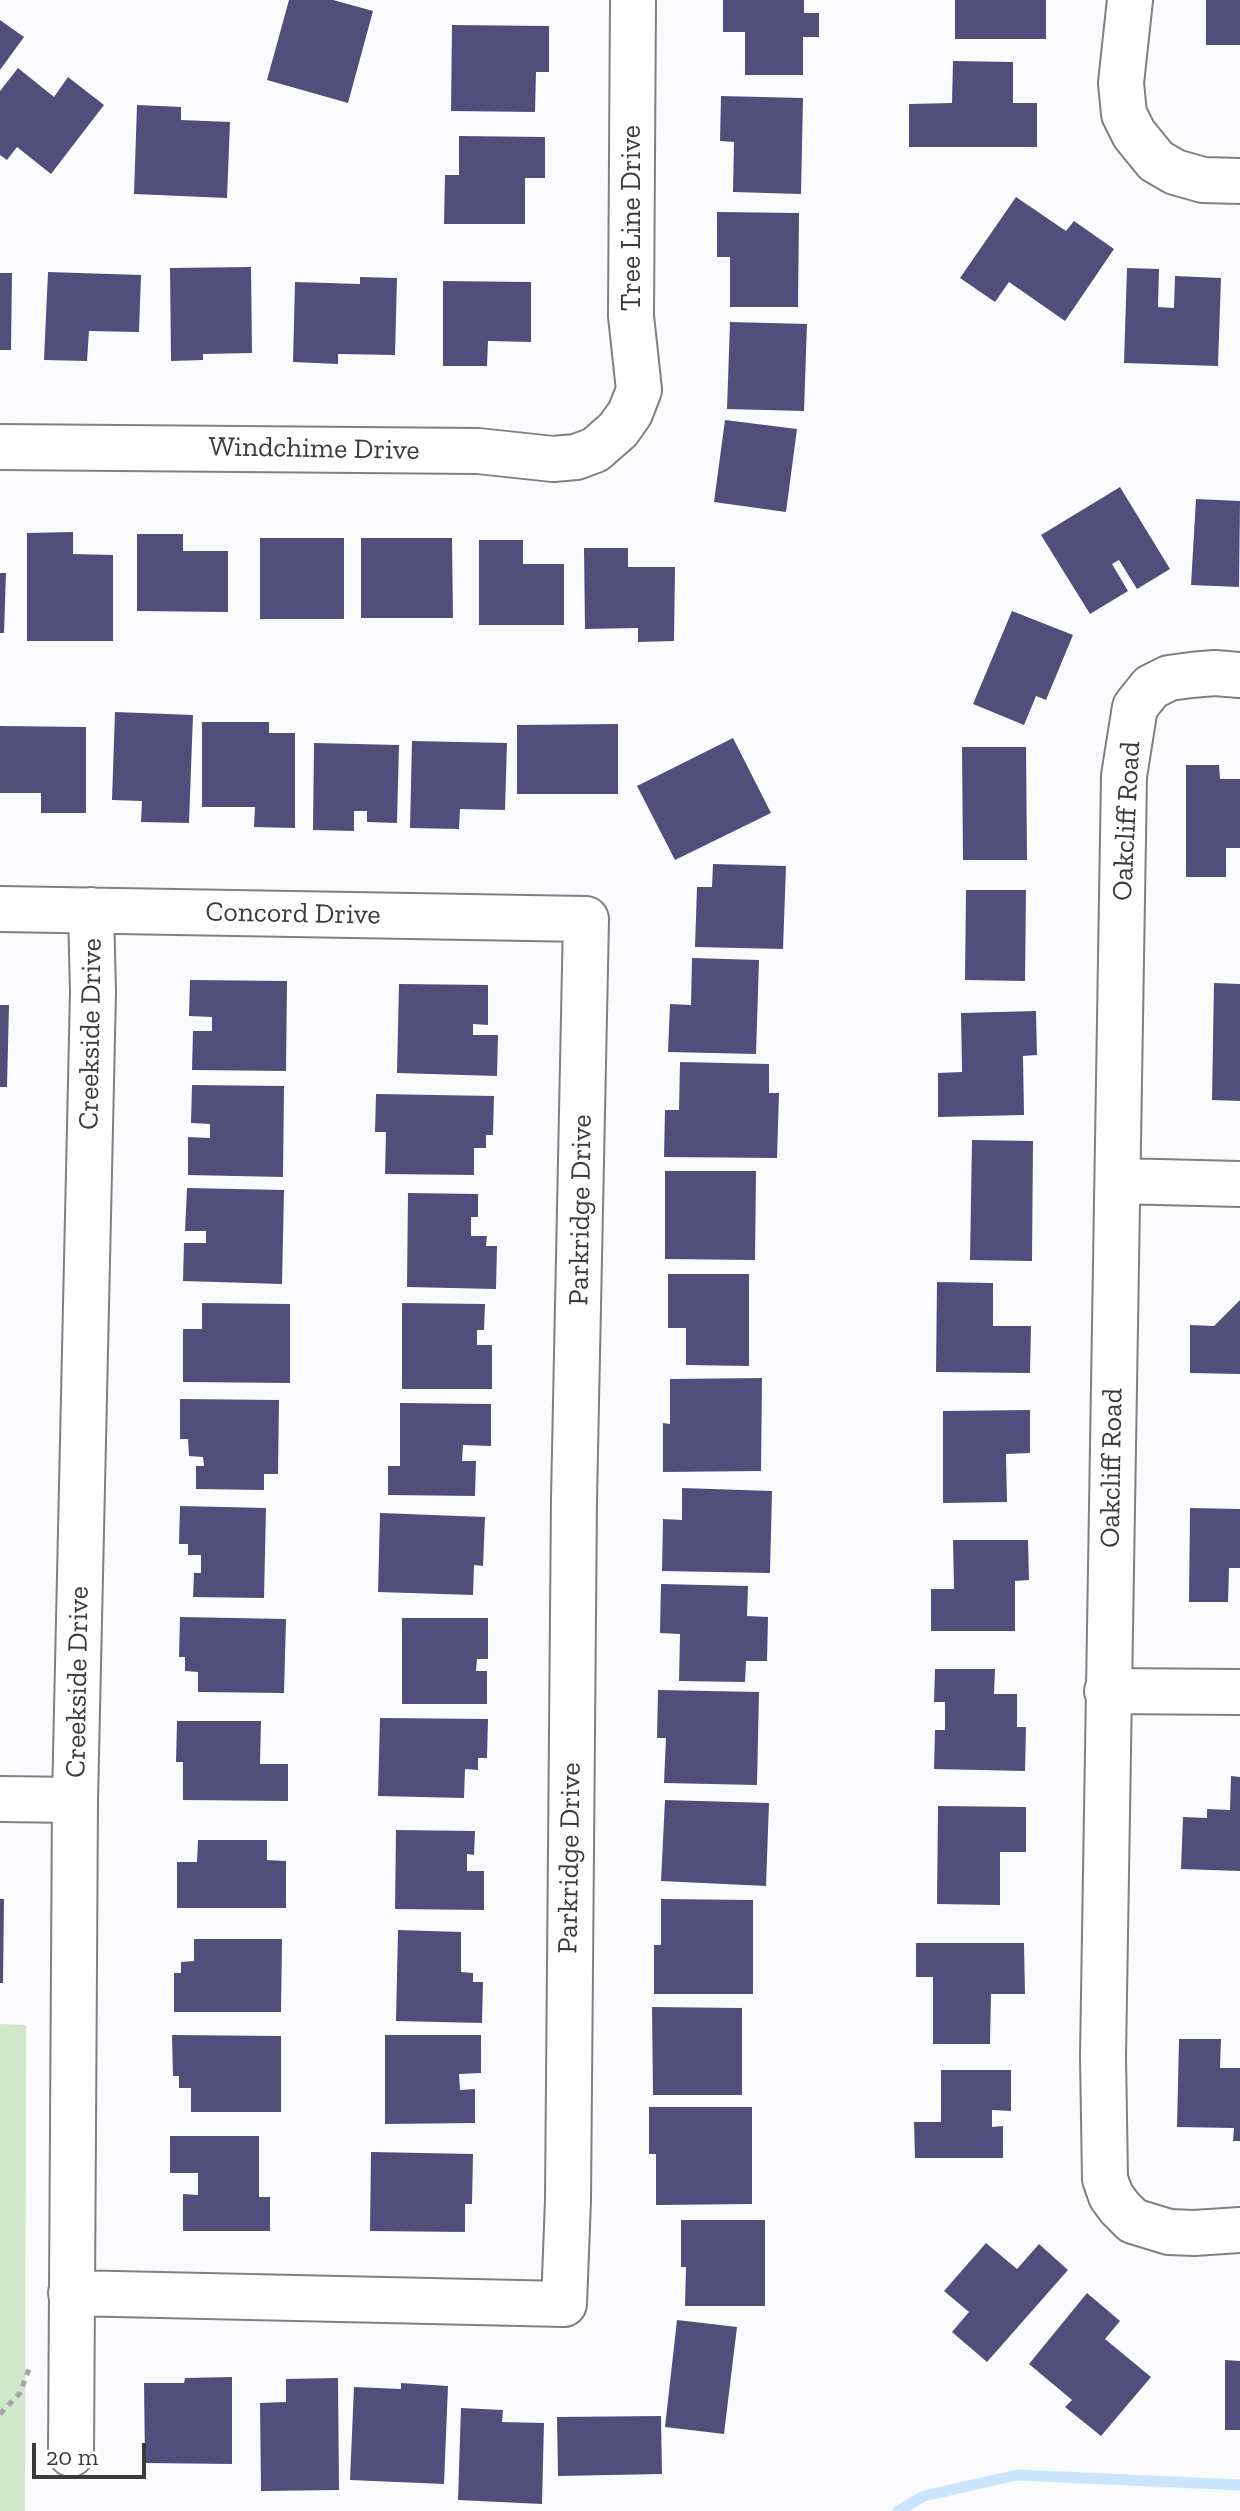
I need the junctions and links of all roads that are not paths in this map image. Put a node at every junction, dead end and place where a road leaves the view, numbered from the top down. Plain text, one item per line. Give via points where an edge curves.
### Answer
1 (633, 0) edge
2 (1130, 0) edge
3 (1240, 181) edge
4 (618, 430) joint
5 (0, 447) edge
6 (1240, 675) edge
7 (0, 909) edge
8 (91, 910) junction
9 (586, 919) joint
10 (1118, 1181) junction
11 (1240, 1184) edge
12 (1107, 1691) junction
13 (1240, 1692) edge
14 (0, 1799) edge
15 (75, 1800) junction
16 (1240, 2230) edge
17 (71, 2293) junction
18 (71, 2454) dead end

1 - 4 street, Tree Line Drive via 631,316 639,390
2 - 3 street via 1121,83 1124,114 1134,134 1156,161 1175,172 1203,180
4 - 5 street, Windchime Drive via 595,450 553,459 478,451
6 - 10 street, Oakcliff Road via 1169,678 1151,687 1135,707 1124,776
7 - 8 street, Concord Drive
8 - 9 street, Concord Drive
8 - 15 street, Creekside Drive
9 - 17 street, Parkridge Drive via 564,2304
10 - 11 street
10 - 12 street, Oakcliff Road
12 - 13 street
12 - 16 street, Oakcliff Road via 1105,2179 1111,2196 1133,2221 1169,2232
14 - 15 street
15 - 17 street, Creekside Drive
17 - 18 street, Creekside Drive

